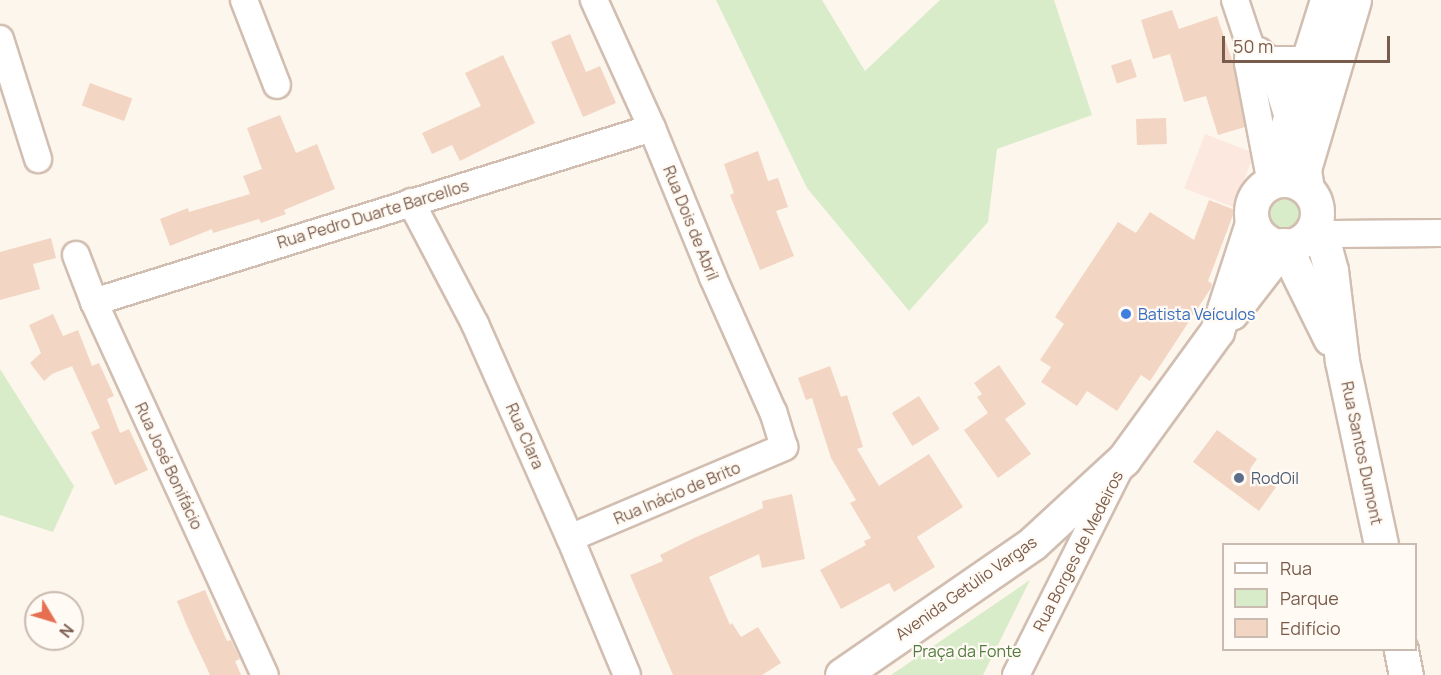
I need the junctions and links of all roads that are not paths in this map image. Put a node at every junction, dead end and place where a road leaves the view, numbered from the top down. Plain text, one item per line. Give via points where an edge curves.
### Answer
1 (244, 0) edge
2 (594, 0) edge
3 (1235, 0) edge
4 (1327, 0) edge
5 (1354, 0) edge
6 (0, 39) edge
7 (1260, 52) junction
8 (1308, 57) junction
9 (277, 84) dead end
10 (1290, 124) junction
11 (652, 128) junction
12 (38, 159) dead end
13 (1305, 179) junction
14 (1270, 182) junction
15 (411, 202) junction
16 (1252, 223) junction
17 (1313, 229) junction
18 (1441, 233) edge
19 (1284, 245) junction
20 (76, 255) dead end
21 (94, 302) junction
22 (1216, 331) junction
23 (1342, 362) junction
24 (784, 447) joint
25 (1124, 459) junction
26 (570, 538) junction
27 (1380, 543) edge
28 (1401, 651) edge
29 (265, 675) edge
30 (627, 675) edge
31 (842, 675) edge
32 (1016, 675) edge
33 (1406, 675) edge

1 - 9 street
2 - 11 street, Rua Dois de Abril
3 - 7 street
4 - 8 main road
5 - 13 main road
6 - 12 street
7 - 8 main road via 1302,63
7 - 10 street
7 - 14 street via 1248,63
8 - 10 main road
10 - 13 main road
10 - 14 main road
11 - 15 street, Rua Pedro Duarte Barcellos
11 - 24 street, Rua Dois de Abril via 773,412
13 - 14 main road
13 - 17 main road via 1318,207
14 - 16 main road via 1253,204
15 - 21 street, Rua Pedro Duarte Barcellos
15 - 26 street, Rua Clara via 475,324
16 - 19 main road via 1268,242
16 - 22 main road, Avenida Getúlio Vargas
17 - 18 street via 1332,234
17 - 19 main road via 1296,243
17 - 23 main road, Rua Santos Dumont via 1325,248 1331,270
19 - 22 main road
19 - 23 main road, Rua Santos Dumont
20 - 21 street, Rua José Bonifácio
21 - 29 street, Rua José Bonifácio
22 - 25 main road, Avenida Getúlio Vargas
23 - 27 main road, Rua Santos Dumont
24 - 26 street, Rua Inácio de Brito
25 - 31 main road, Avenida Getúlio Vargas via 1033,543
25 - 32 street, Rua Borges de Medeiros
26 - 30 street, Rua Clara
28 - 33 main road

